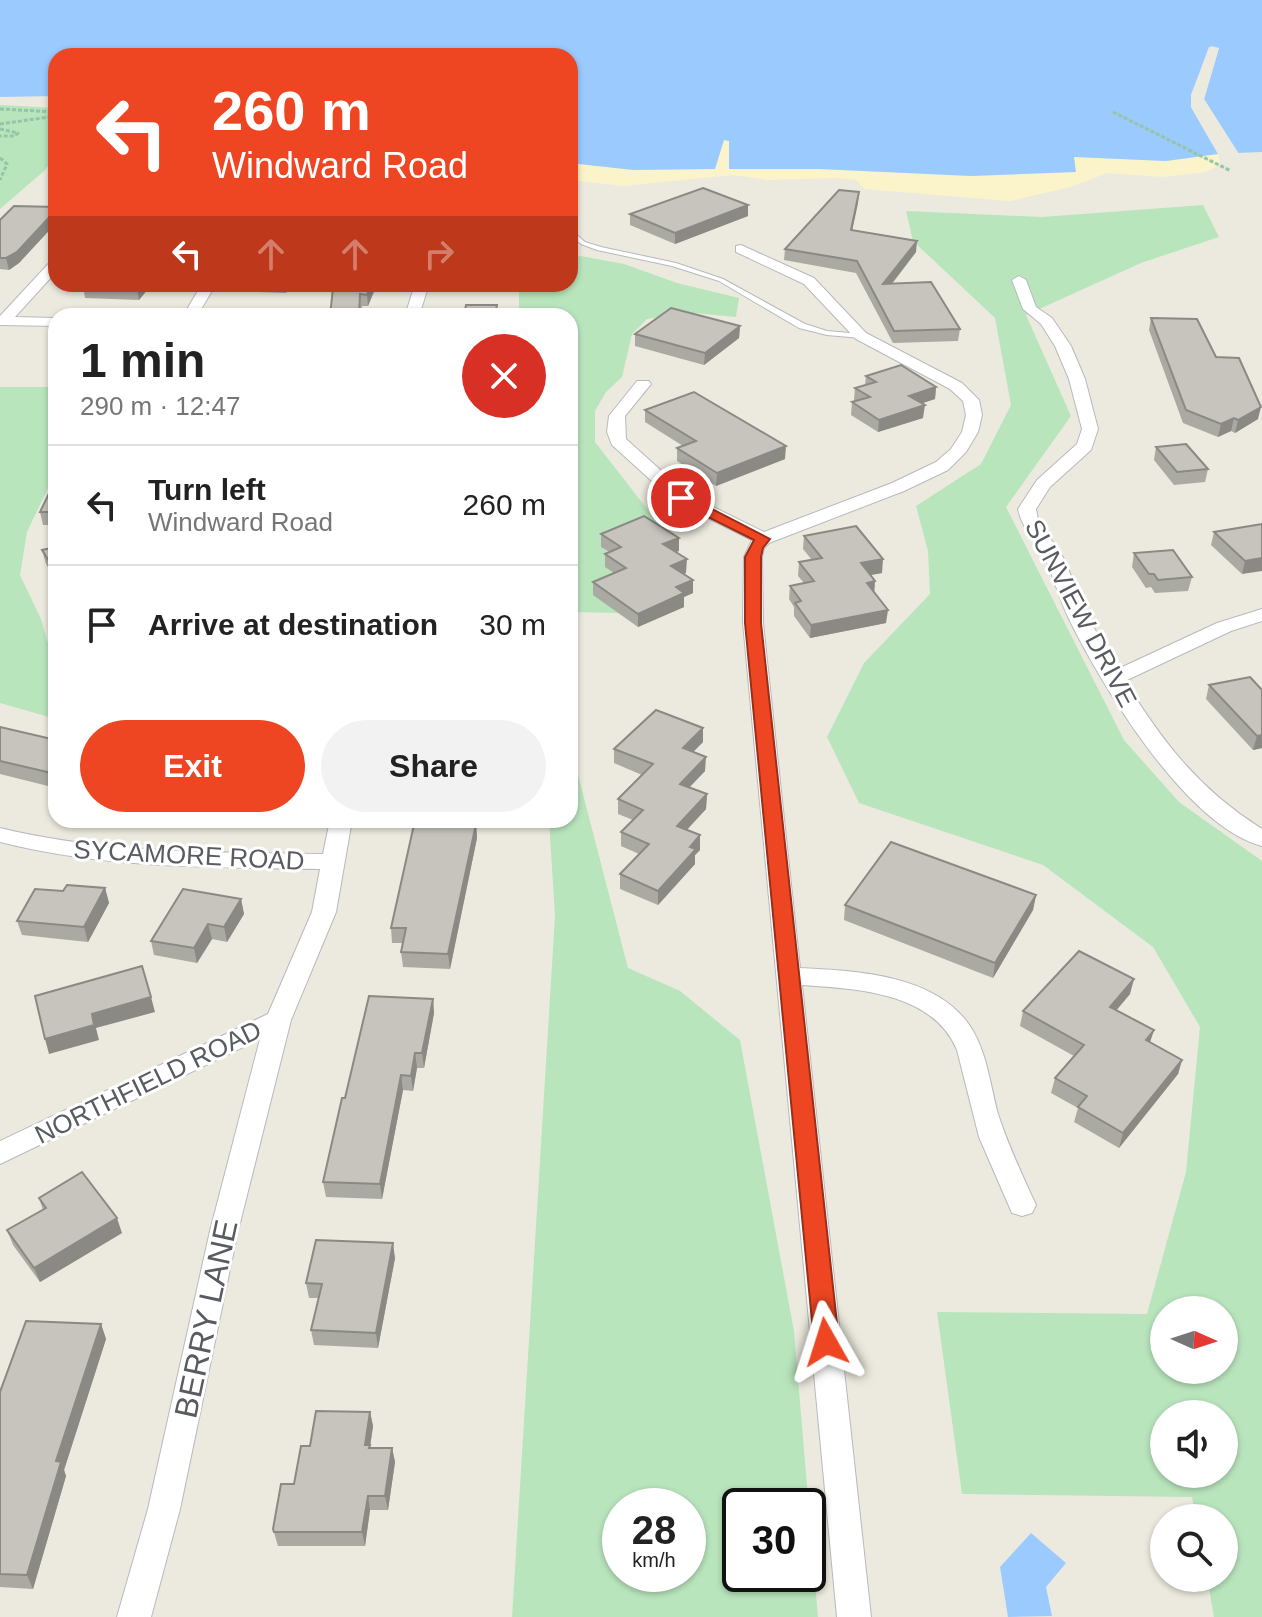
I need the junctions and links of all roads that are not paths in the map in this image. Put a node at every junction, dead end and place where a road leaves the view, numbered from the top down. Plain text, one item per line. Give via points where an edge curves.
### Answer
1 (578, 238) edge
2 (741, 249) dead end
3 (48, 272) edge
4 (1019, 280) dead end
5 (2, 321) edge
6 (48, 322) edge
7 (861, 336) junction
8 (643, 384) dead end
9 (763, 539) junction
10 (1262, 615) edge
11 (1113, 679) junction
12 (339, 828) edge
13 (0, 835) edge
14 (1262, 839) edge
15 (332, 862) junction
16 (790, 976) junction
17 (278, 1020) junction
18 (1, 1152) edge
19 (1022, 1205) dead end
20 (134, 1617) edge
21 (854, 1617) edge

1 - 7 lane via 599,249 721,280 802,326
2 - 7 street via 809,281
3 - 5 street
4 - 11 street, SUNVIEW DRIVE via 1030,309 1047,321 1063,346 1090,429 1085,446 1043,484 1027,509 1029,520 1055,559 1078,618
5 - 6 street
7 - 9 street via 956,386 971,400 970,432 942,466
8 - 9 street via 618,410 618,441 681,498
9 - 16 street via 753,557 753,623
10 - 11 street
11 - 14 street, SUNVIEW DRIVE via 1183,779 1219,812
12 - 15 street, NORTHFIELD ROAD
13 - 15 street, SYCAMORE ROAD via 128,856
15 - 17 street, NORTHFIELD ROAD via 324,912
16 - 19 street via 845,979 915,994 938,1008 966,1044 984,1110
16 - 21 street
17 - 18 street, NORTHFIELD ROAD
17 - 20 street, BERRY LANE

